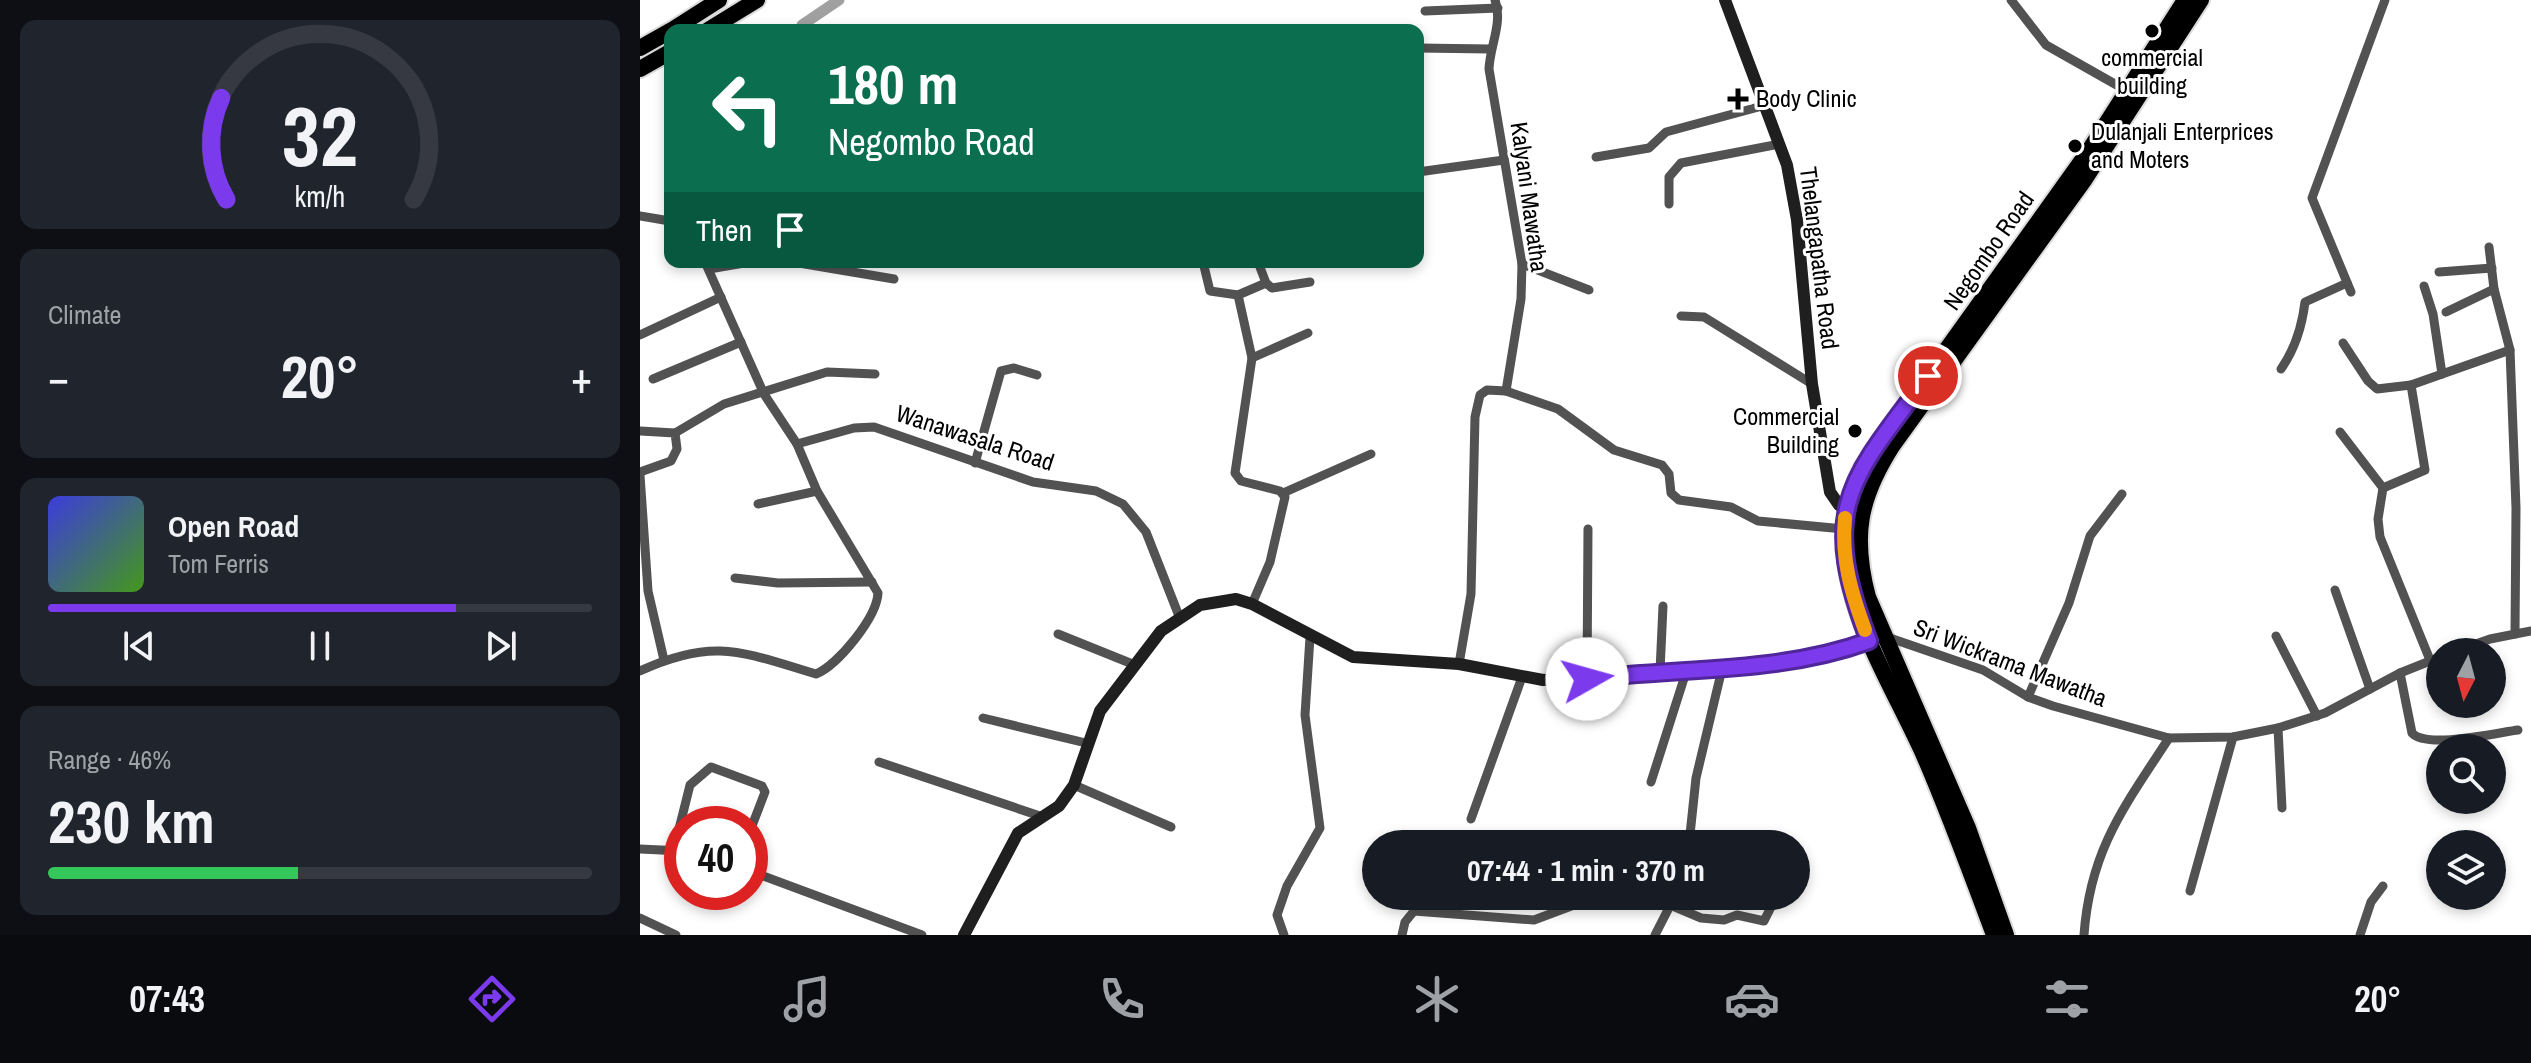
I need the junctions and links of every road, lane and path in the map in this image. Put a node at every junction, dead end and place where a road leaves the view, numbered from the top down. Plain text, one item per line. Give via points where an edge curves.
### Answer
1 (719, 0) edge
2 (757, 0) edge
3 (1725, 0) edge
4 (2011, 0) edge
5 (2185, 0) edge
6 (2201, 0) edge
7 (2385, 0) edge
8 (1496, 4) edge
9 (1425, 11) dead end
10 (682, 24) edge
11 (718, 24) edge
12 (664, 35) edge
13 (640, 48) edge
14 (1424, 48) edge
15 (1490, 49) junction
16 (664, 55) edge
17 (640, 69) edge
18 (2134, 96) junction
19 (1766, 105) junction
20 (1780, 144) junction
21 (1596, 157) dead end
22 (1504, 160) junction
23 (1424, 171) edge
24 (1669, 204) dead end
25 (640, 216) edge
26 (664, 220) edge
27 (2489, 247) dead end
28 (1522, 264) junction
29 (708, 268) edge
30 (829, 268) edge
31 (1204, 268) edge
32 (1260, 268) edge
33 (2492, 268) junction
34 (2439, 272) dead end
35 (894, 279) dead end
36 (1310, 282) dead end
37 (1266, 283) junction
38 (2424, 286) dead end
39 (2494, 289) junction
40 (1589, 290) dead end
41 (1238, 295) junction
42 (721, 297) junction
43 (2446, 312) dead end
44 (1681, 316) dead end
45 (1308, 333) dead end
46 (640, 335) edge
47 (741, 342) junction
48 (2343, 343) dead end
49 (2510, 350) junction
50 (1252, 358) junction
51 (2281, 369) dead end
52 (875, 374) dead end
53 (2442, 374) junction
54 (1037, 375) dead end
55 (653, 379) dead end
56 (1812, 384) junction
57 (2411, 385) junction
58 (1506, 391) junction
59 (764, 394) junction
60 (640, 431) edge
61 (2340, 432) dead end
62 (675, 433) junction
63 (797, 444) junction
64 (1371, 454) dead end
65 (975, 463) junction
66 (640, 473) edge
67 (2383, 488) junction
68 (817, 491) junction
69 (1283, 493) junction
70 (2122, 494) dead end
71 (758, 504) dead end
72 (1853, 510) junction
73 (1588, 529) dead end
74 (1844, 529) junction
75 (735, 578) dead end
76 (872, 582) junction
77 (2335, 590) dead end
78 (1252, 604) junction
79 (1663, 606) dead end
80 (1179, 616) junction
81 (2531, 631) edge
82 (1058, 634) dead end
83 (2515, 634) junction
84 (2276, 636) dead end
85 (1310, 637) junction
86 (1876, 638) junction
87 (2501, 638) edge
88 (2426, 639) edge
89 (664, 660) junction
90 (2426, 663) edge
91 (1459, 664) junction
92 (1135, 665) junction
93 (1687, 669) junction
94 (1722, 669) junction
95 (640, 671) edge
96 (1660, 671) junction
97 (2400, 673) junction
98 (1522, 677) junction
99 (1587, 679) junction
100 (2370, 689) junction
101 (2028, 697) junction
102 (2317, 716) junction
103 (983, 718) dead end
104 (2278, 728) junction
105 (2518, 730) dead end
106 (2233, 737) junction
107 (2169, 738) junction
108 (1086, 743) junction
109 (879, 762) dead end
110 (1651, 782) dead end
111 (1074, 785) junction
112 (686, 806) edge
113 (760, 806) edge
114 (2282, 808) dead end
115 (1040, 816) junction
116 (1471, 819) dead end
117 (1171, 827) dead end
118 (1690, 830) edge
119 (640, 849) edge
120 (664, 850) edge
121 (768, 878) edge
122 (2383, 886) dead end
123 (2190, 891) dead end
124 (1561, 910) edge
125 (1668, 910) edge
126 (1687, 910) edge
127 (1772, 910) edge
128 (640, 918) edge
129 (676, 935) edge
130 (922, 935) edge
131 (964, 935) edge
132 (1284, 935) edge
133 (1402, 935) edge
134 (1655, 935) edge
135 (1994, 935) edge
136 (2006, 935) edge
137 (2084, 935) edge
138 (2360, 935) edge

1 - 10 highway
2 - 11 highway
3 - 19 street, Thelangapatha Road
4 - 18 street via 2046,45
5 - 18 highway, Negombo Road
6 - 18 highway, Negombo Road
7 - 51 street via 2312,198 2349,287 2305,302 2302,324
8 - 9 street
8 - 15 street, Kalyani Mawatha via 1500,20
12 - 13 highway
14 - 15 street
15 - 22 street, Kalyani Mawatha
16 - 17 highway
18 - 72 highway, Negombo Road via 1863,466
19 - 20 street, Thelangapatha Road
19 - 21 street via 1666,132 1649,148
20 - 24 street via 1681,163 1669,177
20 - 56 street, Thelangapatha Road via 1797,220
22 - 23 street
22 - 28 street, Kalyani Mawatha
25 - 26 street
27 - 33 street
28 - 40 street
28 - 58 street, Kalyani Mawatha
29 - 42 street
30 - 35 street
31 - 41 street via 1210,291
32 - 37 street
33 - 34 street
33 - 39 street
36 - 37 street via 1272,288
37 - 41 street
38 - 53 street
39 - 43 street
39 - 49 street
41 - 50 street
42 - 46 street
42 - 47 street
44 - 56 street via 1704,317
45 - 50 street
47 - 55 street
47 - 59 street
48 - 57 street via 2377,389
49 - 53 street
49 - 83 street
50 - 69 street via 1235,473 1241,481
52 - 59 street via 827,372
53 - 57 street
54 - 65 street via 1014,368 1001,371
56 - 72 street, Thelangapatha Road via 1830,492 1836,502
57 - 67 street via 2425,470
58 - 74 street via 1558,409 1614,450 1662,465 1671,493 1679,500 1722,504 1780,525
58 - 91 street via 1480,395 1475,417 1471,594
59 - 62 street via 724,404
59 - 63 street
60 - 62 street
61 - 67 street
62 - 66 street via 677,449 671,461
63 - 65 street, Wanawasala Road via 874,427
63 - 68 street
64 - 69 street
65 - 80 street, Wanawasala Road via 1033,482 1096,491 1123,504 1146,532
66 - 89 street via 648,591
67 - 88 street via 2380,537
68 - 71 street
68 - 76 street
69 - 78 street via 1270,562
70 - 101 street via 2090,536 2069,603
72 - 74 highway, Negombo Road
72 - 86 highway, Negombo Road
73 - 99 street
74 - 86 highway, Negombo Road via 1848,581
75 - 76 street
76 - 89 street via 878,608 830,668 816,674 708,648
77 - 100 street
78 - 80 street via 1218,601
78 - 85 street
79 - 96 street
80 - 92 street
81 - 83 street
82 - 92 street
83 - 87 street
84 - 102 street
85 - 91 street via 1353,657
85 - 132 street via 1305,715 1320,828 1277,915
86 - 94 street via 1810,658
86 - 101 street, Sri Wickrama Mawatha via 1983,670
86 - 135 highway, Negombo Road
86 - 136 highway, Negombo Road via 1962,815
89 - 95 street
90 - 97 street, Sri Wickrama Mawatha
91 - 98 street
92 - 108 street via 1100,711
93 - 94 street
93 - 96 street
93 - 110 street
94 - 118 street via 1696,778
96 - 99 street
97 - 100 street, Sri Wickrama Mawatha
97 - 105 street via 2417,738 2433,741
98 - 99 street
98 - 116 street
100 - 102 street, Sri Wickrama Mawatha
101 - 107 street, Sri Wickrama Mawatha
102 - 104 street, Sri Wickrama Mawatha
103 - 108 street
104 - 106 street, Sri Wickrama Mawatha
104 - 114 street
106 - 107 street, Sri Wickrama Mawatha
106 - 123 street
107 - 137 street via 2102,849 2091,875
108 - 111 street
109 - 115 street
111 - 115 street via 1059,806
111 - 117 street
112 - 113 street via 690,785 711,767 762,786
115 - 131 street via 1006,851
119 - 120 street
121 - 130 street
122 - 138 street via 2371,902
124 - 133 street via 1534,920 1414,911
125 - 134 street
126 - 127 street via 1701,918 1737,915 1762,922
128 - 129 street

